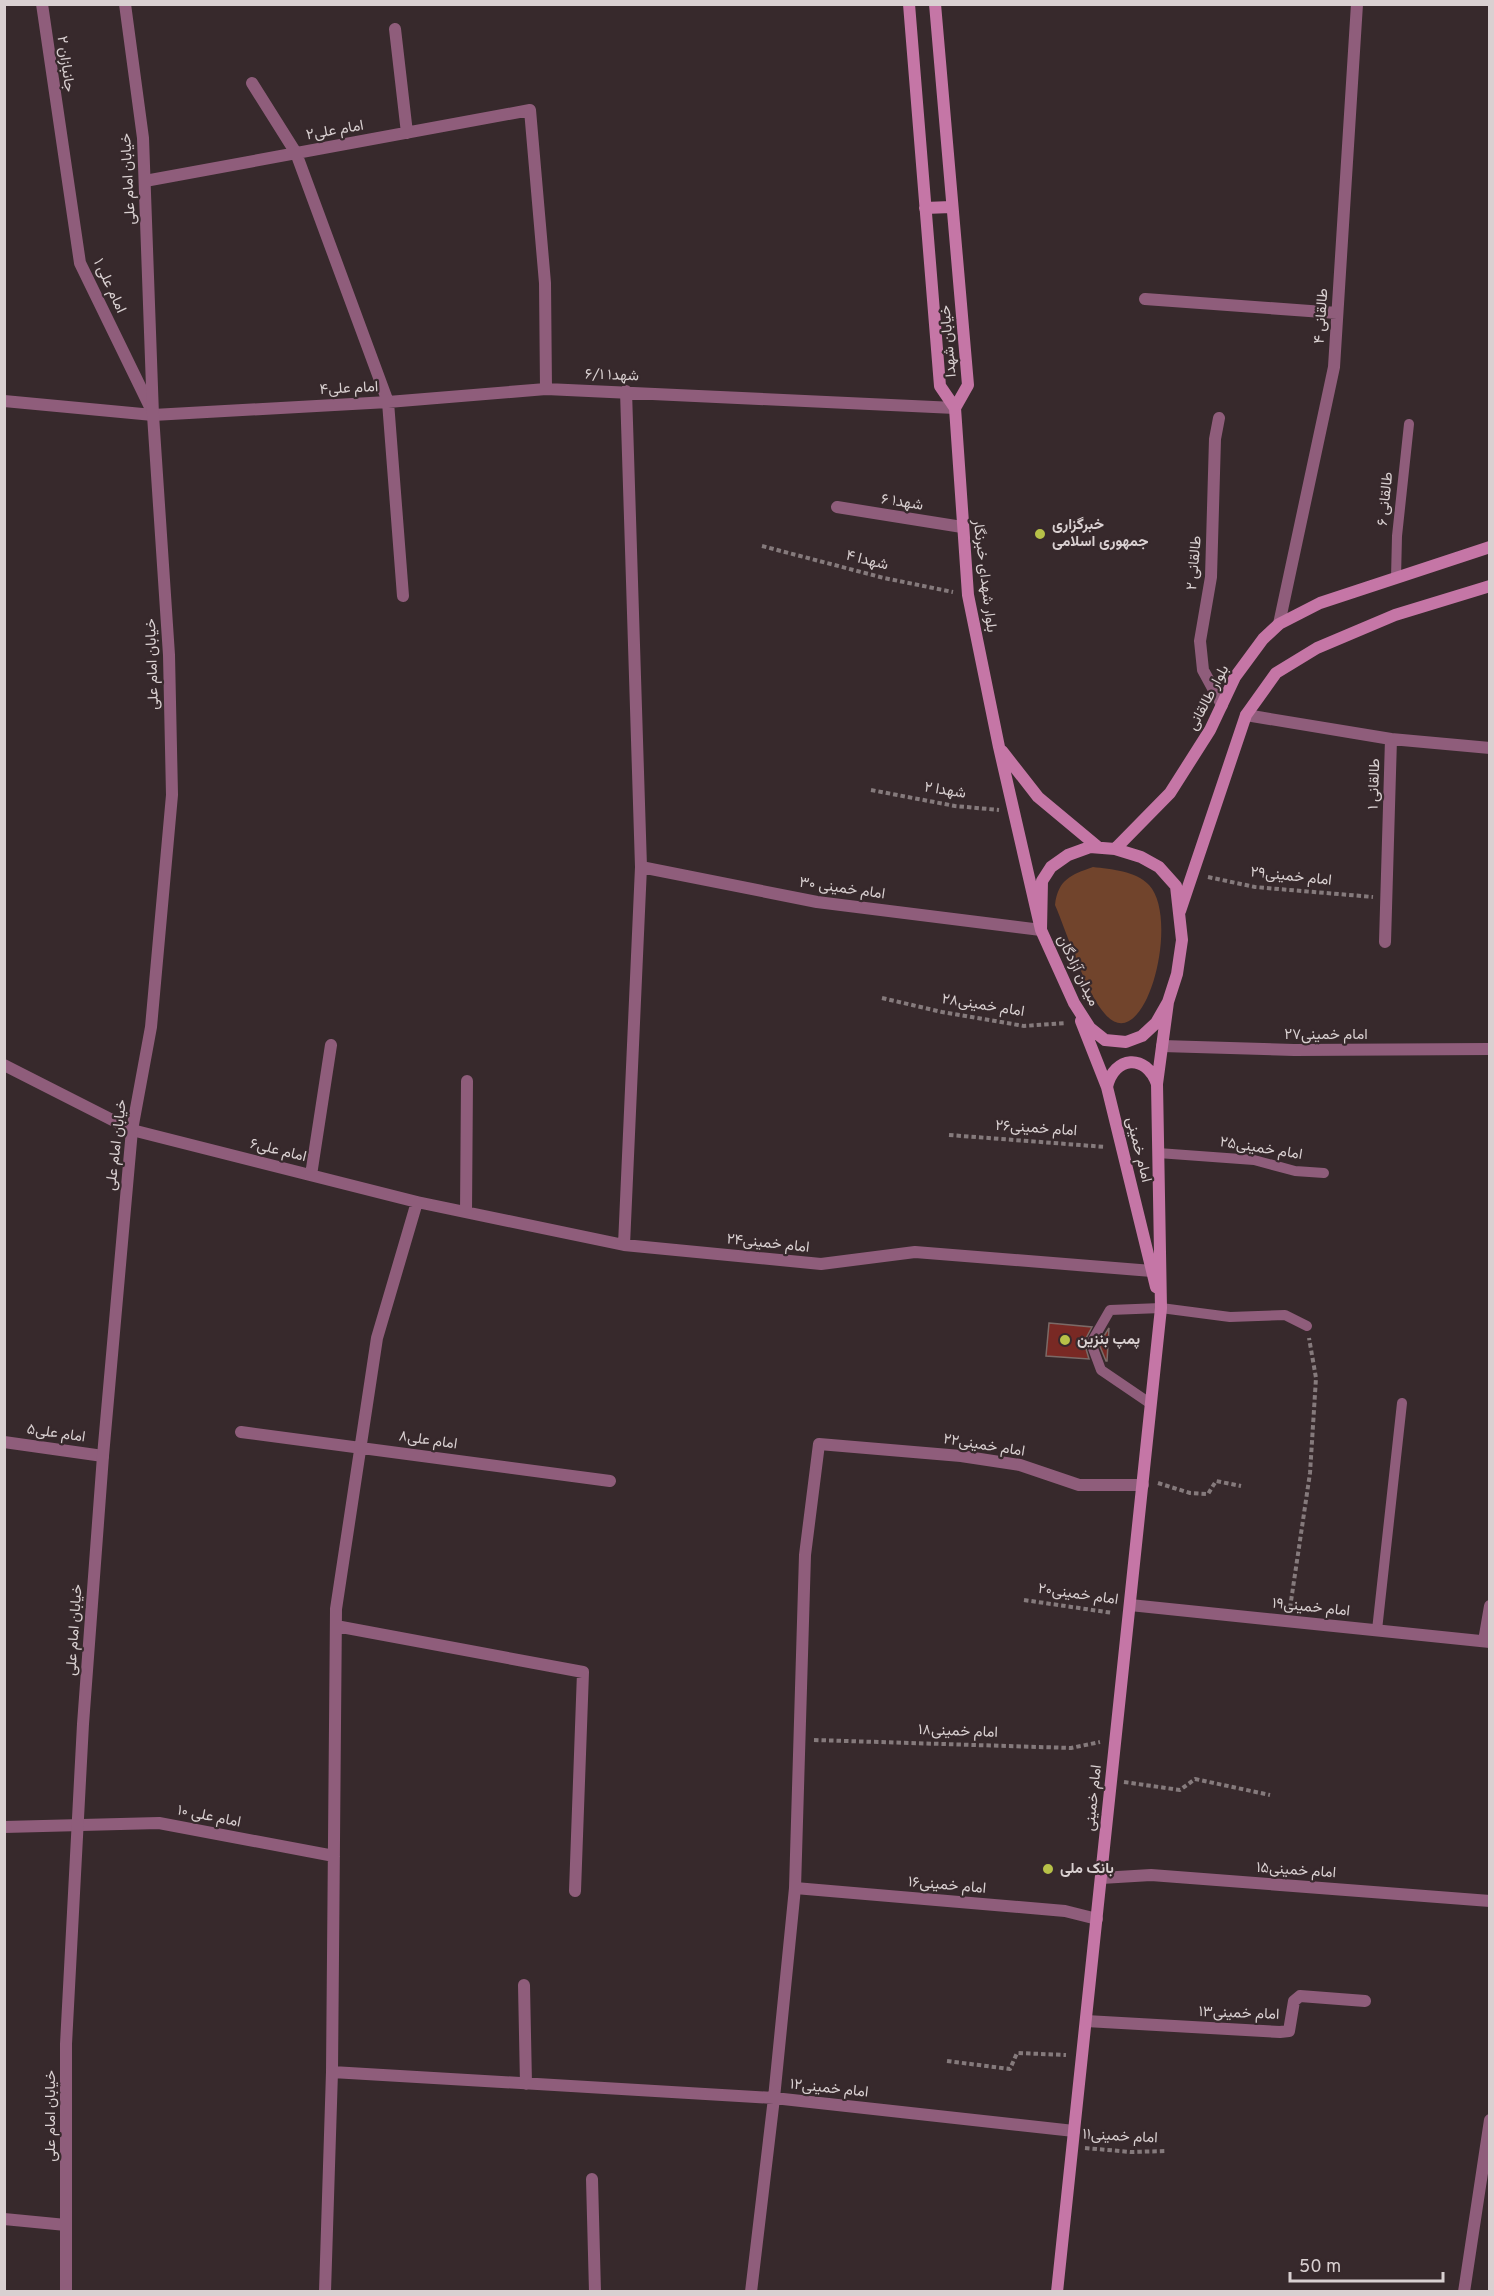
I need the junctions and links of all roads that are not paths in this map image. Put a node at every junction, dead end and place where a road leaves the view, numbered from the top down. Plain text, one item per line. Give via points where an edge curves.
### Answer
1 (42, 4) edge
2 (125, 4) edge
3 (909, 4) edge
4 (935, 4) edge
5 (1357, 4) edge
6 (395, 29) dead end
7 (252, 83) dead end
8 (58, 127) joint
9 (407, 133) junction
10 (296, 153) junction
11 (145, 181) junction
12 (951, 207) junction
13 (925, 208) junction
14 (1145, 299) dead end
15 (1337, 313) junction
16 (546, 389) junction
17 (626, 391) junction
18 (4, 401) edge
19 (388, 402) junction
20 (955, 408) junction
21 (153, 414) junction
22 (1219, 418) dead end
23 (1409, 424) dead end
24 (837, 507) dead end
25 (962, 527) junction
26 (1490, 547) edge
27 (1396, 578) junction
28 (1490, 586) edge
29 (403, 596) dead end
30 (1279, 624) junction
31 (1222, 705) junction
32 (1246, 715) junction
33 (1391, 739) junction
34 (999, 747) junction
35 (1490, 748) edge
36 (1098, 847) junction
37 (1115, 849) junction
38 (641, 867) junction
39 (1180, 912) junction
40 (1041, 930) junction
41 (1385, 942) dead end
42 (1168, 1002) junction
43 (1074, 1003) junction
44 (331, 1045) dead end
45 (1162, 1046) junction
46 (1490, 1049) edge
47 (4, 1065) edge
48 (467, 1081) dead end
49 (1157, 1084) junction
50 (1107, 1087) junction
51 (132, 1130) junction
52 (1158, 1153) junction
53 (1324, 1173) dead end
54 (311, 1175) junction
55 (417, 1202) junction
56 (466, 1212) junction
57 (624, 1245) junction
58 (1152, 1271) junction
59 (1161, 1308) junction
60 (1307, 1326) road end
61 (1402, 1403) dead end
62 (1151, 1404) junction
63 (242, 1432) dead end
64 (4, 1442) edge
65 (361, 1446) junction
66 (102, 1456) junction
67 (610, 1481) dead end
68 (1143, 1482) junction
69 (1490, 1606) edge
70 (1129, 1610) junction
71 (336, 1626) junction
72 (1377, 1630) junction
73 (1487, 1641) edge
74 (78, 1825) junction
75 (4, 1827) edge
76 (334, 1856) junction
77 (1101, 1878) junction
78 (795, 1888) junction
79 (575, 1891) dead end
80 (1490, 1901) edge
81 (1096, 1919) junction
82 (524, 1985) dead end
83 (1365, 2001) dead end
84 (1086, 2021) junction
85 (332, 2072) junction
86 (526, 2084) junction
87 (774, 2098) junction
88 (1490, 2120) edge
89 (1074, 2131) junction
90 (592, 2179) dead end
91 (4, 2219) edge
92 (66, 2225) junction
93 (66, 2292) edge
94 (325, 2292) edge
95 (595, 2292) edge
96 (751, 2292) edge
97 (1057, 2292) edge
98 (1464, 2292) edge

1 - 8 street, جانبازان ۲
2 - 11 street, خیابان امام علی
3 - 13 main road, خیابان شهدا
4 - 12 main road, خیابان شهدا
5 - 15 street, طالقانی ۴
6 - 9 street
7 - 10 street
8 - 21 street, امام علی ۱ via 80,263
9 - 10 street, امام علی۲
9 - 16 street, امام علی۲ via 530,110 545,283
10 - 11 street, امام علی۲
10 - 19 street
11 - 21 street, خیابان امام علی
12 - 13 main road
12 - 20 main road, خیابان شهدا via 968,385
13 - 20 main road, خیابان شهدا via 940,386
14 - 15 street
15 - 30 street, طالقانی ۴ via 1334,367
16 - 17 street, شهد۱ ۶/۱
16 - 19 street, امام علی۴
17 - 20 street, شهد۱ ۶/۱
17 - 38 street
18 - 21 street, امام علی۴
19 - 21 street, امام علی۴
19 - 29 street
20 - 25 main road, بلوار شهدای خبرنگار
21 - 51 street, خیابان امام علی via 169,655 172,795 151,1027
22 - 31 street, طالقانی ۲ via 1211,577 1200,641 1203,670
23 - 27 lane, طالقانی ۶
24 - 25 street, شهد۱ ۶
25 - 34 main road, بلوار شهدای خبرنگار via 968,595
26 - 27 main road, بلوار طالقانی
27 - 30 main road, بلوار طالقانی via 1320,603
28 - 32 main road via 1395,615 1317,648 1276,673
30 - 31 main road, بلوار طالقانی via 1235,677
31 - 37 main road, بلوار طالقانی via 1170,793
32 - 33 street, طالقانی ۱
32 - 39 main road
33 - 35 street
33 - 41 street, طالقانی ۱
34 - 36 main road, بلوار شهدای خبرنگار via 1038,797
34 - 40 main road, بلوار شهدای خبرنگار
36 - 37 main road, میدان آزادگان
36 - 40 main road, میدان آزادگان via 1068,855 1051,867 1042,881
37 - 39 main road, میدان آزادگان via 1160,867 1176,886
38 - 40 street, امام خمینی ۳۰ via 817,902
38 - 57 street
39 - 42 main road, میدان آزادگان via 1179,963
40 - 43 main road, میدان آزادگان
42 - 43 main road, میدان آزادگان via 1156,1023 1142,1036 1126,1042 1105,1040 1090,1028
42 - 45 main road, امام خمینی
43 - 50 main road, امام خمینی
44 - 54 street
45 - 46 street, امام خمینی۲۷
45 - 49 main road, امام خمینی
47 - 51 street, امام علی۶
48 - 56 street
49 - 50 main road via 1153,1074 1135,1062 1115,1068
49 - 52 main road, امام خمینی
50 - 58 main road, امام خمینی
51 - 54 street, امام علی۶
51 - 66 street, خیابان امام علی
52 - 53 lane, امام خمینی۲۵ via 1254,1160 1295,1171
52 - 59 main road, امام خمینی
54 - 55 street, امام علی۶
55 - 56 street, امام خمینی۲۴
55 - 65 street via 377,1338
56 - 57 street, امام خمینی۲۴
57 - 58 street, امام خمینی۲۴ via 821,1264 915,1252
58 - 59 main road, امام خمینی
59 - 60 lane via 1230,1317 1285,1315
59 - 62 main road, امام خمینی
59 - 62 lane via 1110,1310 1091,1343 1101,1370
61 - 72 lane
62 - 68 main road, امام خمینی
63 - 65 street, امام علی۸
64 - 66 street, امام علی۵
65 - 67 street, امام علی۸
65 - 71 street
66 - 74 street, خیابان امام علی
68 - 70 main road, امام خمینی
68 - 78 street, امام خمینی۲۲ via 1079,1485 1008,1463 819,1444 805,1555
69 - 73 street
70 - 72 street, امام خمینی۱۹
70 - 77 main road, امام خمینی
71 - 76 street
71 - 79 street via 584,1672
72 - 73 street, امام خمینی۱۹
74 - 75 street, امام علی ۱۰
74 - 76 street, امام علی ۱۰ via 159,1823
74 - 92 street, خیابان امام علی via 66,2044
76 - 85 street
77 - 80 street, امام خمینی۱۵ via 1151,1875
77 - 81 main road, امام خمینی
78 - 81 street, امام خمینی۱۶ via 1065,1911
78 - 87 street
81 - 84 main road, امام خمینی
82 - 86 street
83 - 84 street, امام خمینی۱۳ via 1300,1996 1294,2001 1288,2031 1280,2032
84 - 89 main road, امام خمینی
85 - 86 street
85 - 94 street
86 - 87 street
87 - 89 street, امام خمینی۱۲
87 - 96 street, امام خمینی۱۲
88 - 98 street
89 - 97 main road, امام خمینی
90 - 95 street
91 - 92 street
92 - 93 street, خیابان امام علی

